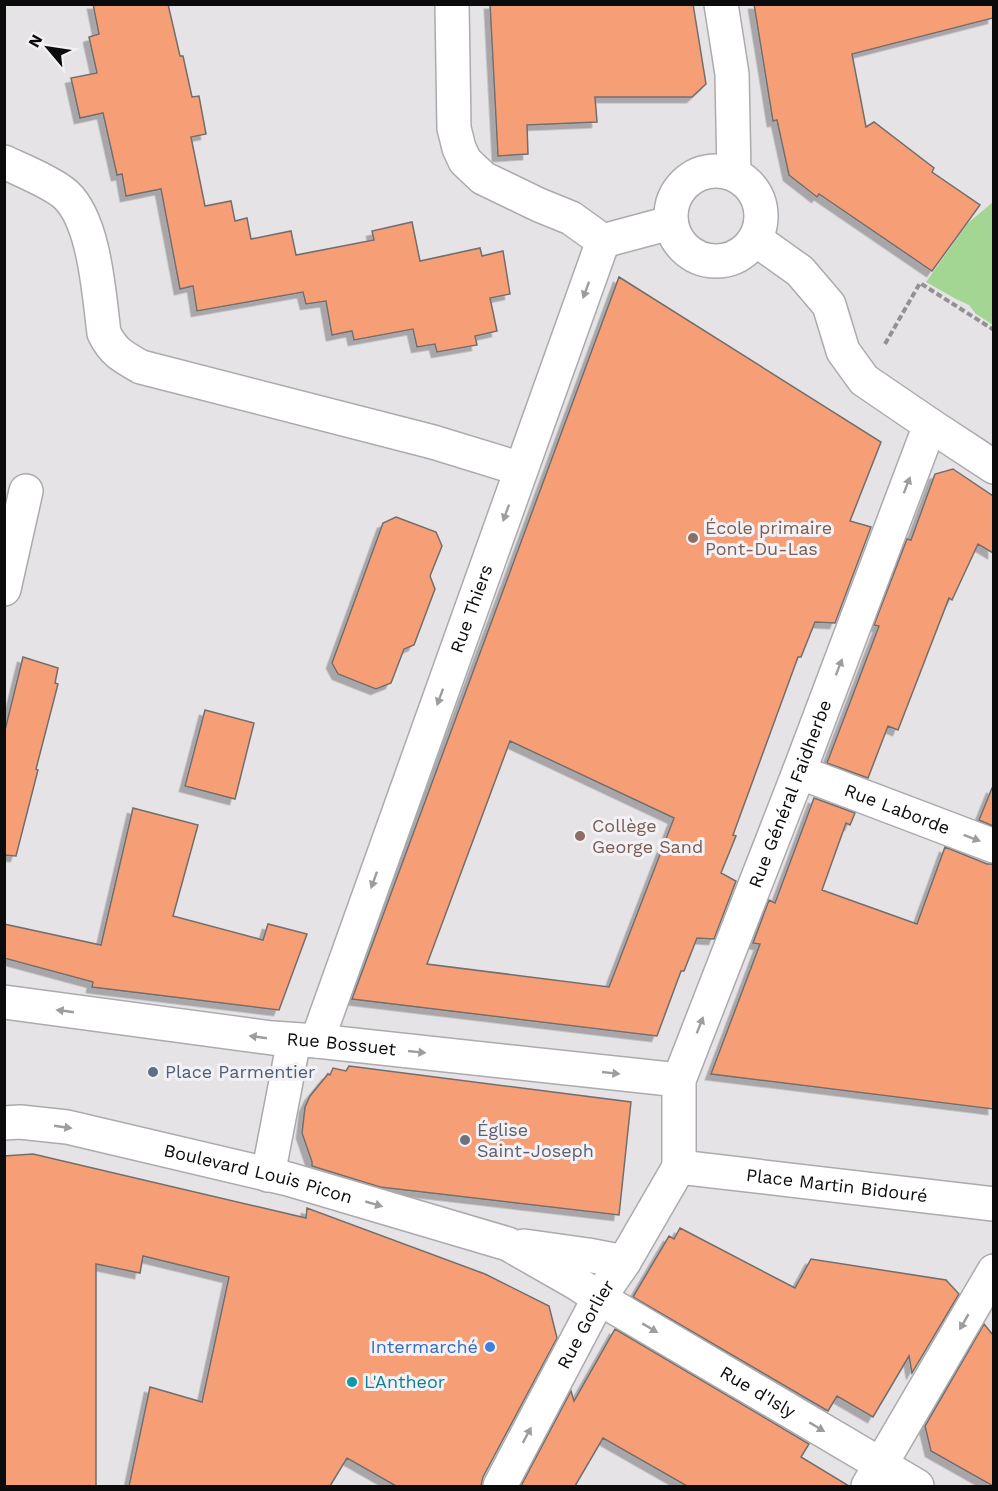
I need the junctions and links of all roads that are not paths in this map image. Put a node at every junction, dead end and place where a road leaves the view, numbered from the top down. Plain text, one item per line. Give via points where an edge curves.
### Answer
1 (452, 4) edge
2 (721, 4) edge
3 (4, 162) edge
4 (734, 174) junction
5 (670, 223) junction
6 (755, 239) junction
7 (603, 241) junction
8 (930, 425) junction
9 (993, 467) edge
10 (521, 469) junction
11 (26, 491) dead end
12 (4, 589) edge
13 (800, 772) junction
14 (993, 846) edge
15 (4, 1002) edge
16 (305, 1040) junction
17 (679, 1080) junction
18 (4, 1124) edge
19 (679, 1167) junction
20 (268, 1175) junction
21 (993, 1204) edge
22 (508, 1244) junction
23 (624, 1262) junction
24 (993, 1271) edge
25 (599, 1298) junction
26 (874, 1476) edge
27 (500, 1486) edge
28 (917, 1486) edge

1 - 7 street via 454,128 465,161 483,178 571,218
2 - 4 street via 732,74
3 - 10 street via 66,195 81,215 91,250 104,333 117,353 149,369 434,442
4 - 5 street via 708,171 693,177 675,194
4 - 6 street via 754,191 762,216
5 - 6 street via 680,245 703,261 725,261 747,250
5 - 7 street
6 - 8 street via 800,271 829,305 843,351 864,380
7 -> 10 street, Rue Thiers
8 - 9 street
13 -> 8 street, Rue Général Faidherbe
10 -> 16 street, Rue Thiers
11 - 12 street
13 -> 14 street, Rue Laborde
17 -> 13 street, Rue Général Faidherbe
16 -> 15 street, Rue Bossuet
16 -> 17 street, Rue Bossuet
16 - 20 street
17 - 19 street, Rue Général Faidherbe
18 -> 20 street, Boulevard Louis Picon via 67,1127
19 - 21 street, Place Martin Bidouré
19 - 23 street, Rue Gorlier
20 -> 22 street, Boulevard Louis Picon
22 - 23 street, Boulevard Louis Picon
22 - 25 street, Boulevard Louis Picon
23 - 25 street, Rue Gorlier
24 -> 26 street
25 -> 26 street, Rue d'Isly
27 -> 25 street, Rue Gorlier
26 - 28 street, Rue d'Isly

